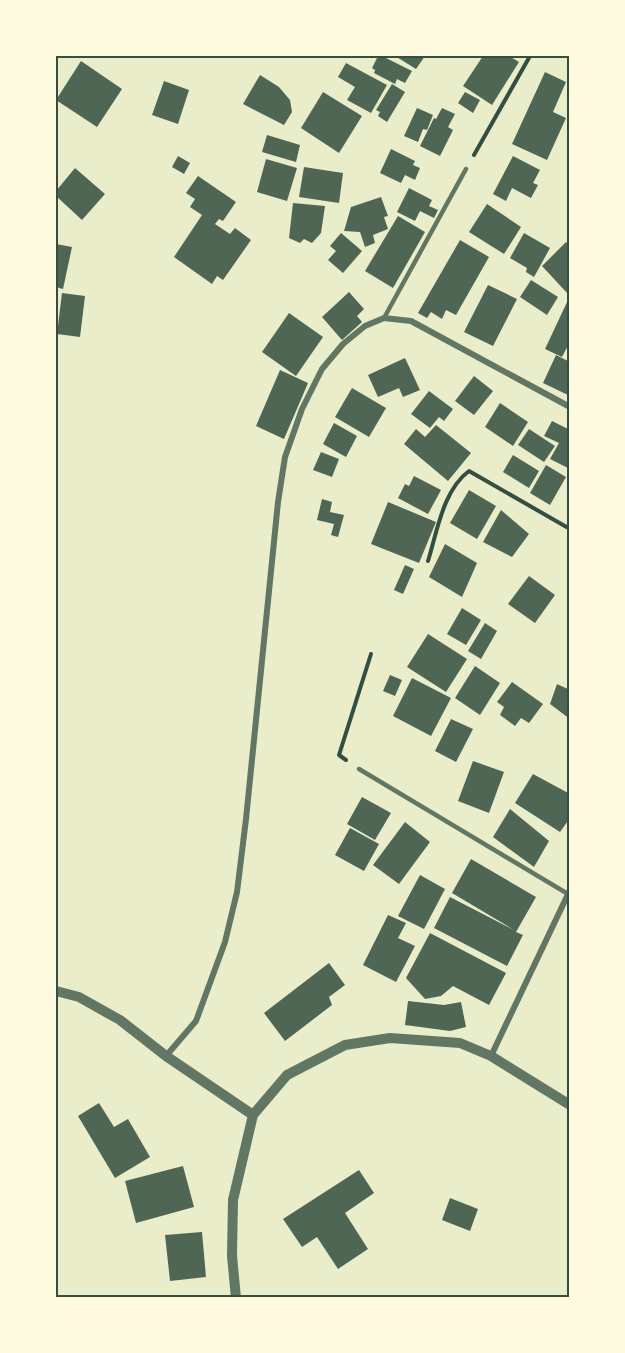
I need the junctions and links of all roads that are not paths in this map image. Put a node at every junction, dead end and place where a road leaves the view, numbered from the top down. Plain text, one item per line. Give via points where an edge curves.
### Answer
1 (466, 169) road end
2 (384, 318) junction
3 (570, 407) edge
4 (359, 769) road end
5 (569, 892) edge
6 (56, 991) edge
7 (166, 1056) junction
8 (491, 1056) junction
9 (570, 1105) edge
10 (253, 1115) junction
11 (236, 1298) edge

1 - 2 lane
2 - 3 street via 411,321
2 - 7 street via 365,326 322,369 285,457 237,892 225,942 196,1021
4 - 5 lane
5 - 8 street
6 - 7 street via 79,997 120,1020
7 - 10 street
8 - 9 street
8 - 10 street via 460,1043 432,1040 390,1038 345,1044 287,1075
10 - 11 street via 233,1200

